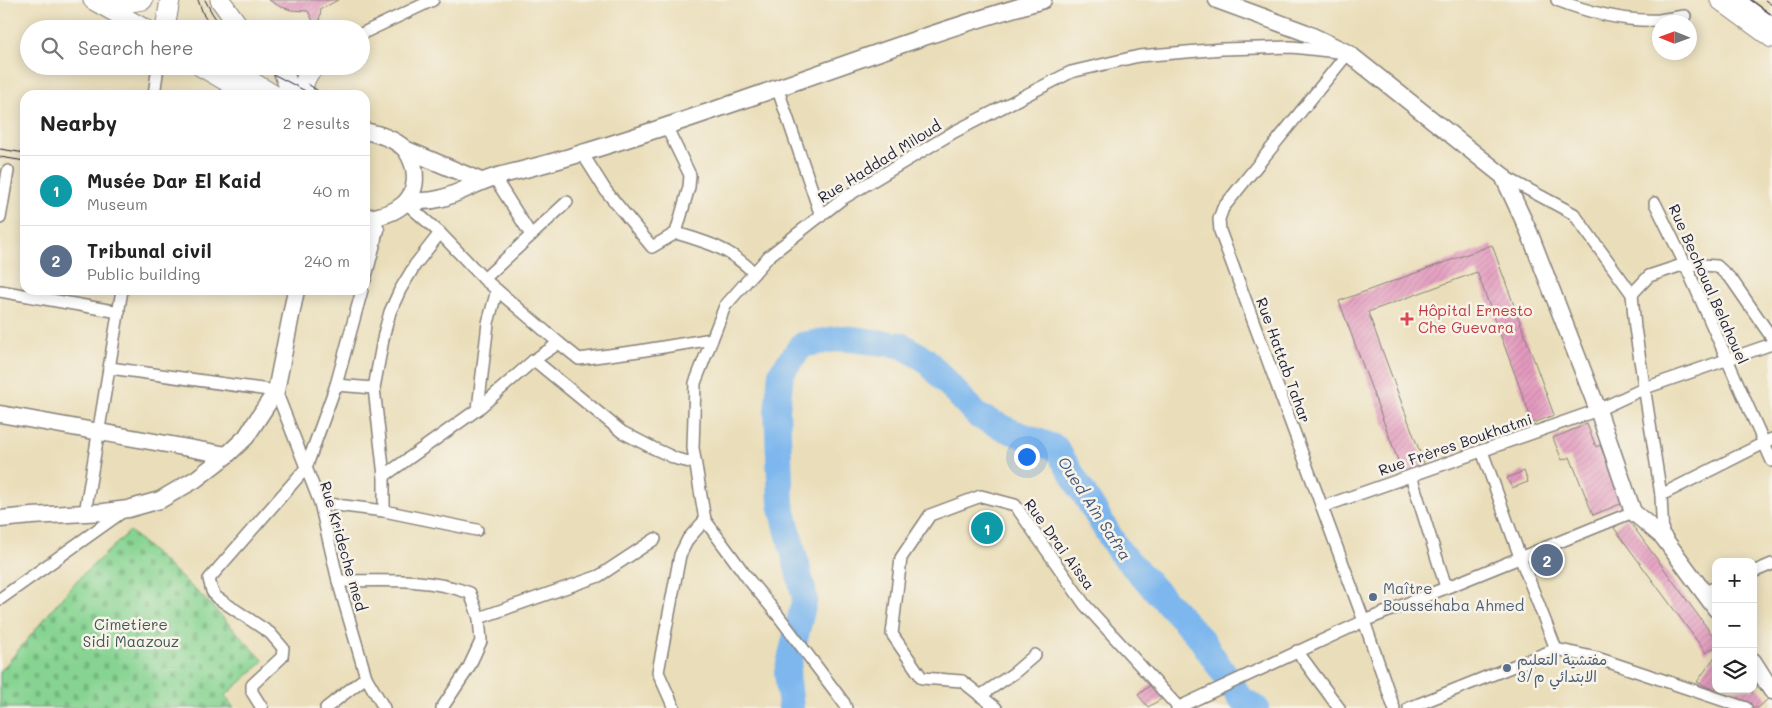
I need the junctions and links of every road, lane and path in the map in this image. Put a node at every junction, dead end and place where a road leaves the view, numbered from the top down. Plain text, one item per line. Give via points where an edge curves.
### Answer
1 (93, 0) edge
2 (98, 0) edge
3 (143, 0) edge
4 (170, 0) edge
5 (220, 0) edge
6 (433, 0) edge
7 (1042, 0) edge
8 (1217, 0) edge
9 (1557, 0) edge
10 (1720, 0) edge
11 (1736, 0) edge
12 (129, 20) edge
13 (167, 20) edge
14 (234, 20) edge
15 (1652, 20) edge
16 (1772, 26) edge
17 (370, 30) edge
18 (1772, 38) edge
19 (1348, 53) junction
20 (157, 75) edge
21 (216, 75) edge
22 (240, 75) edge
23 (284, 75) edge
24 (307, 75) edge
25 (777, 88) junction
26 (155, 90) edge
27 (241, 90) edge
28 (266, 90) edge
29 (290, 90) edge
30 (303, 90) edge
31 (666, 126) junction
32 (370, 133) edge
33 (405, 149) junction
34 (582, 153) junction
35 (8, 172) dead end
36 (1503, 176) junction
37 (488, 179) junction
38 (407, 202) junction
39 (567, 202) dead end
40 (1655, 203) dead end
41 (821, 216) junction
42 (0, 218) edge
43 (371, 224) edge
44 (440, 233) junction
45 (676, 233) junction
46 (531, 235) junction
47 (1685, 264) junction
48 (754, 273) junction
49 (484, 279) junction
50 (497, 290) junction
51 (0, 291) edge
52 (1632, 294) junction
53 (20, 295) edge
54 (23, 295) edge
55 (121, 295) edge
56 (295, 295) edge
57 (361, 295) edge
58 (119, 312) junction
59 (1772, 338) edge
60 (712, 339) junction
61 (559, 343) junction
62 (1772, 344) edge
63 (534, 360) junction
64 (1728, 360) junction
65 (110, 368) junction
66 (336, 385) junction
67 (374, 388) junction
68 (1645, 388) junction
69 (276, 391) junction
70 (478, 409) junction
71 (1598, 410) junction
72 (0, 414) edge
73 (98, 433) junction
74 (1768, 441) edge
75 (1482, 451) junction
76 (227, 455) junction
77 (1772, 461) edge
78 (694, 463) junction
79 (306, 468) junction
80 (384, 476) junction
81 (1411, 476) junction
82 (1661, 495) junction
83 (320, 503) junction
84 (1322, 507) junction
85 (128, 509) junction
86 (384, 511) junction
87 (1633, 512) junction
88 (85, 514) junction
89 (0, 519) edge
90 (705, 520) junction
91 (477, 530) dead end
92 (1663, 537) junction
93 (655, 539) dead end
94 (1520, 557) junction
95 (1772, 564) edge
96 (1757, 570) edge
97 (338, 581) junction
98 (1446, 587) junction
99 (1710, 590) edge
100 (0, 599) edge
101 (1714, 603) edge
102 (479, 618) junction
103 (1364, 621) junction
104 (1556, 649) junction
105 (1297, 652) junction
106 (1035, 655) dead end
107 (1757, 667) edge
108 (366, 677) junction
109 (1770, 682) edge
110 (980, 696) junction
111 (262, 708) edge
112 (326, 708) edge
113 (384, 708) edge
114 (442, 708) edge
115 (674, 708) edge
116 (846, 708) edge
117 (996, 708) edge
118 (1178, 708) edge
119 (1339, 708) edge
120 (1394, 708) edge
121 (1409, 708) edge
122 (1746, 708) edge

1 - 12 main road
2 - 3 main road via 124,3
4 - 13 main road
5 - 14 main road
6 - 17 street
7 - 25 main road
8 - 19 main road via 1304,32
9 - 15 street via 1579,9
10 - 18 main road
11 - 16 main road
19 - 36 main road
19 - 41 street, Rue Haddad Miloud via 1292,47 1222,49 1139,56 1071,72 954,132 842,199
19 - 84 street, Rue Hattab Tahar via 1223,208 1219,219 1220,230
20 - 26 street
21 - 27 main road
22 - 28 main road
23 - 29 main road
24 - 30 main road
25 - 31 main road
25 - 41 street
31 - 34 main road
31 - 45 street via 690,175
32 - 33 main road via 394,141
33 - 37 main road
33 - 38 main road via 415,174
34 - 37 main road
34 - 45 street via 606,191 652,247
35 - 42 street
36 - 52 street via 1574,214
36 - 71 main road via 1529,232
37 - 38 main road via 436,201
37 - 46 street
38 - 43 main road
38 - 44 street
39 - 46 street
40 - 47 street, Rue Bechoual Belahouel
41 - 48 street, Rue Haddad Miloud via 769,256
44 - 49 street
44 - 67 street via 415,265 390,312
45 - 48 street via 710,243 741,259
46 - 49 street
47 - 52 street via 1649,276
47 - 59 street via 1716,266 1732,280
47 - 64 street, Rue Bechoual Belahouel
48 - 60 street, Rue Haddad Miloud via 725,306
49 - 50 street
50 - 61 street
50 - 70 street via 488,324
51 - 53 street
52 - 68 street
54 - 58 street
55 - 58 street
56 - 69 main road
57 - 66 street
58 - 65 street
60 - 61 street via 579,359
60 - 78 street, Rue Haddad Miloud via 695,383
61 - 63 street
62 - 64 street, Rue Frères Boukhatmi
63 - 70 street
63 - 78 street via 622,432 677,459
64 - 68 street, Rue Frères Boukhatmi
64 - 74 street, Rue Bechoual Belahouel
65 - 69 street
65 - 73 street
66 - 67 street
66 - 79 street
67 - 80 street
68 - 71 street, Rue Frères Boukhatmi
68 - 82 street
69 - 76 main road via 246,437
69 - 79 street, Rue Krideche med
70 - 80 street
71 - 75 street, Rue Frères Boukhatmi
71 - 87 main road
72 - 73 main road
73 - 76 main road
73 - 88 street
74 - 77 street, Rue Bechoual Belahouel
74 - 82 street
75 - 81 street, Rue Frères Boukhatmi
75 - 94 street
76 - 85 main road via 196,479 160,500
78 - 90 street, Rue Haddad Miloud
79 - 83 street, Rue Krideche med
79 - 111 street via 209,580 216,597 270,633 283,648 282,658 252,685 252,692
80 - 86 street
81 - 84 street, Rue Frères Boukhatmi
81 - 98 street
82 - 92 street
83 - 86 street
83 - 97 street, Rue Krideche med
84 - 103 street, Rue Hattab Tahar
85 - 88 main road
85 - 100 street
86 - 91 street
87 - 92 main road
87 - 94 street
88 - 89 main road
90 - 115 street via 688,539 680,555 658,672
90 - 116 street, Rue Haddad Miloud
92 - 99 main road
93 - 102 street via 599,576
94 - 98 street
94 - 104 street
95 - 96 street
97 - 102 street via 424,581 451,586 470,593
97 - 108 street, Rue Krideche med
98 - 103 street
99 - 101 main road
102 - 114 street via 481,642 468,669
103 - 105 street
103 - 120 street, Rue Hattab Tahar
104 - 121 street
104 - 122 street via 1597,658
105 - 118 street
105 - 119 street
106 - 110 street
107 - 109 main road
108 - 112 street
108 - 113 street, Rue Krideche med
110 - 117 street, Rue Drai Aissa
110 - 118 street, Rue Drai Aissa via 962,681 922,678 892,634 901,558 930,514 981,496 1015,505 1085,605

